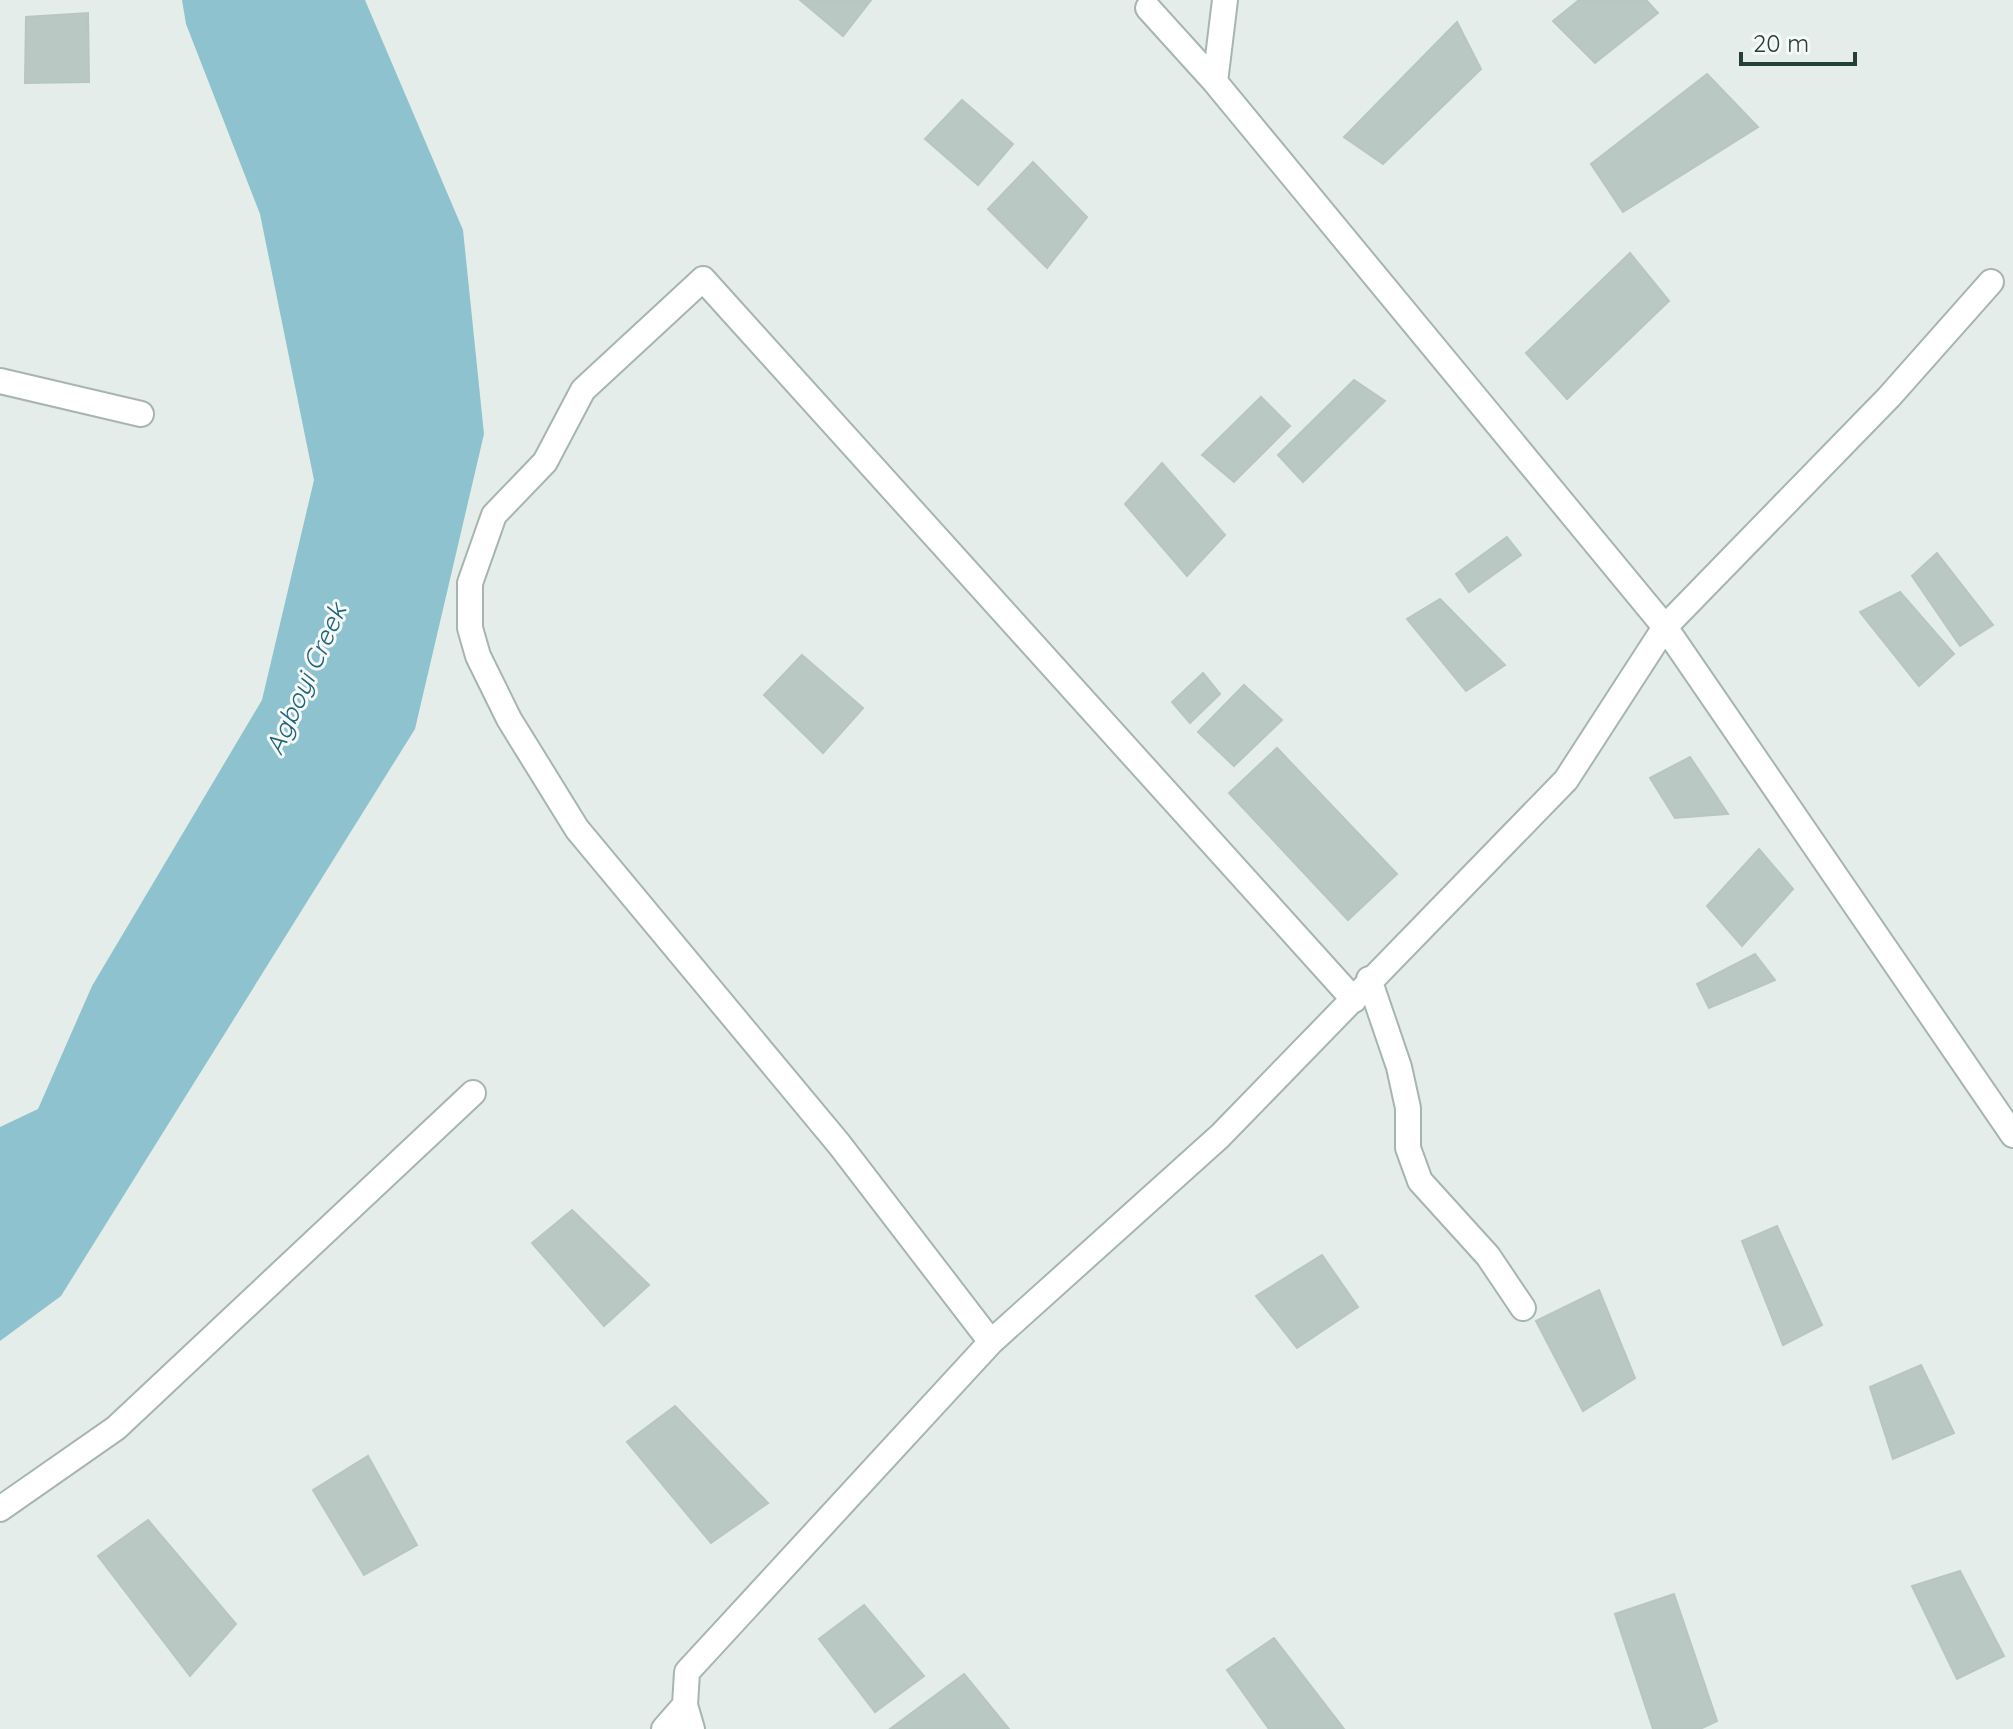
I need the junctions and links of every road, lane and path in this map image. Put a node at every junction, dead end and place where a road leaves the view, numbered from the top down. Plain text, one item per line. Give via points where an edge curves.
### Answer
1 (1225, 0) edge
2 (1148, 8) dead end
3 (1215, 82) junction
4 (1991, 282) dead end
5 (0, 381) edge
6 (141, 414) dead end
7 (1665, 627) junction
8 (1369, 979) junction
9 (1354, 1000) junction
10 (473, 1093) dead end
11 (2013, 1135) edge
12 (1523, 1308) dead end
13 (991, 1342) junction
14 (0, 1509) edge
15 (685, 1705) junction
16 (664, 1729) edge
17 (692, 1729) edge

1 - 3 street
2 - 3 street
3 - 7 street
4 - 7 street via 1889,397
5 - 6 street
7 - 8 street via 1566,780
7 - 11 street
8 - 9 street
8 - 12 street via 1399,1067 1408,1108 1408,1148 1420,1181 1488,1256
9 - 13 street via 1209,1146
9 - 13 street via 703,279 583,390 545,462 494,515 470,583 470,628 478,656 509,719 577,829 839,1144
10 - 14 street via 116,1428
13 - 15 street via 687,1672
15 - 16 street
15 - 17 street

